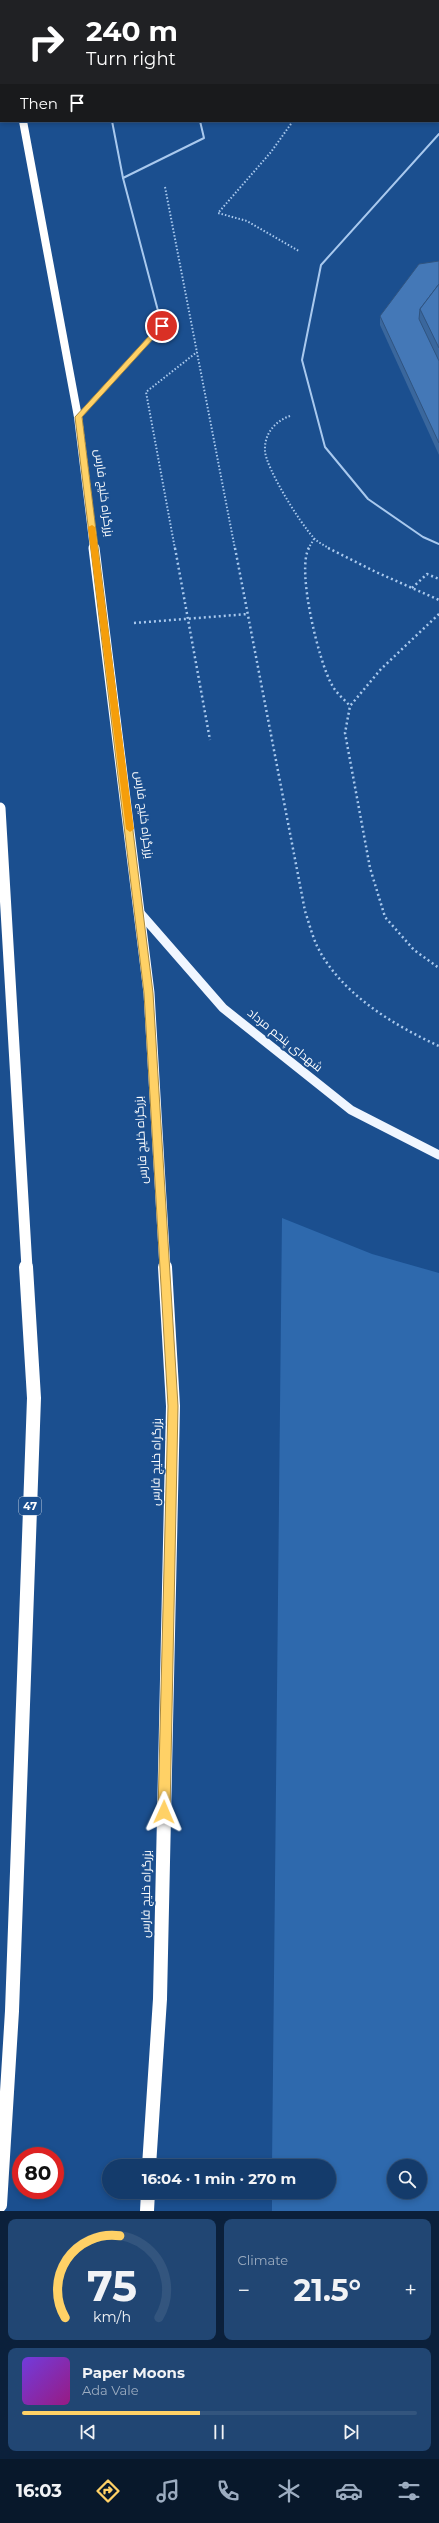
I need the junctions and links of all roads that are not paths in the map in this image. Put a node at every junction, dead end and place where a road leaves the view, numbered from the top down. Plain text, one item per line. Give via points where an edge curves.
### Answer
1 (23, 122) edge
2 (112, 122) edge
3 (200, 122) edge
4 (439, 134) edge
5 (124, 178) junction
6 (78, 417) junction
7 (439, 544) edge
8 (0, 808) edge
9 (140, 914) junction
10 (439, 1155) edge
11 (150, 2159) edge
12 (148, 2199) edge
13 (0, 2205) edge
14 (147, 2211) edge

1 - 6 highway, بزرگراه خلیج فارس
2 - 5 lane
3 - 5 lane via 204,138
4 - 7 lane via 321,265 302,360 325,447 368,499 423,537
5 - 6 lane via 162,326
6 - 9 highway, بزرگراه خلیج فارس
8 - 13 highway, 47 via 34,1398 12,2011
9 - 10 main road, شهدای پنجم مرداد via 224,1008 351,1110
9 - 11 highway, بزرگراه خلیج فارس via 149,993 173,1406 160,1999
12 - 14 highway

